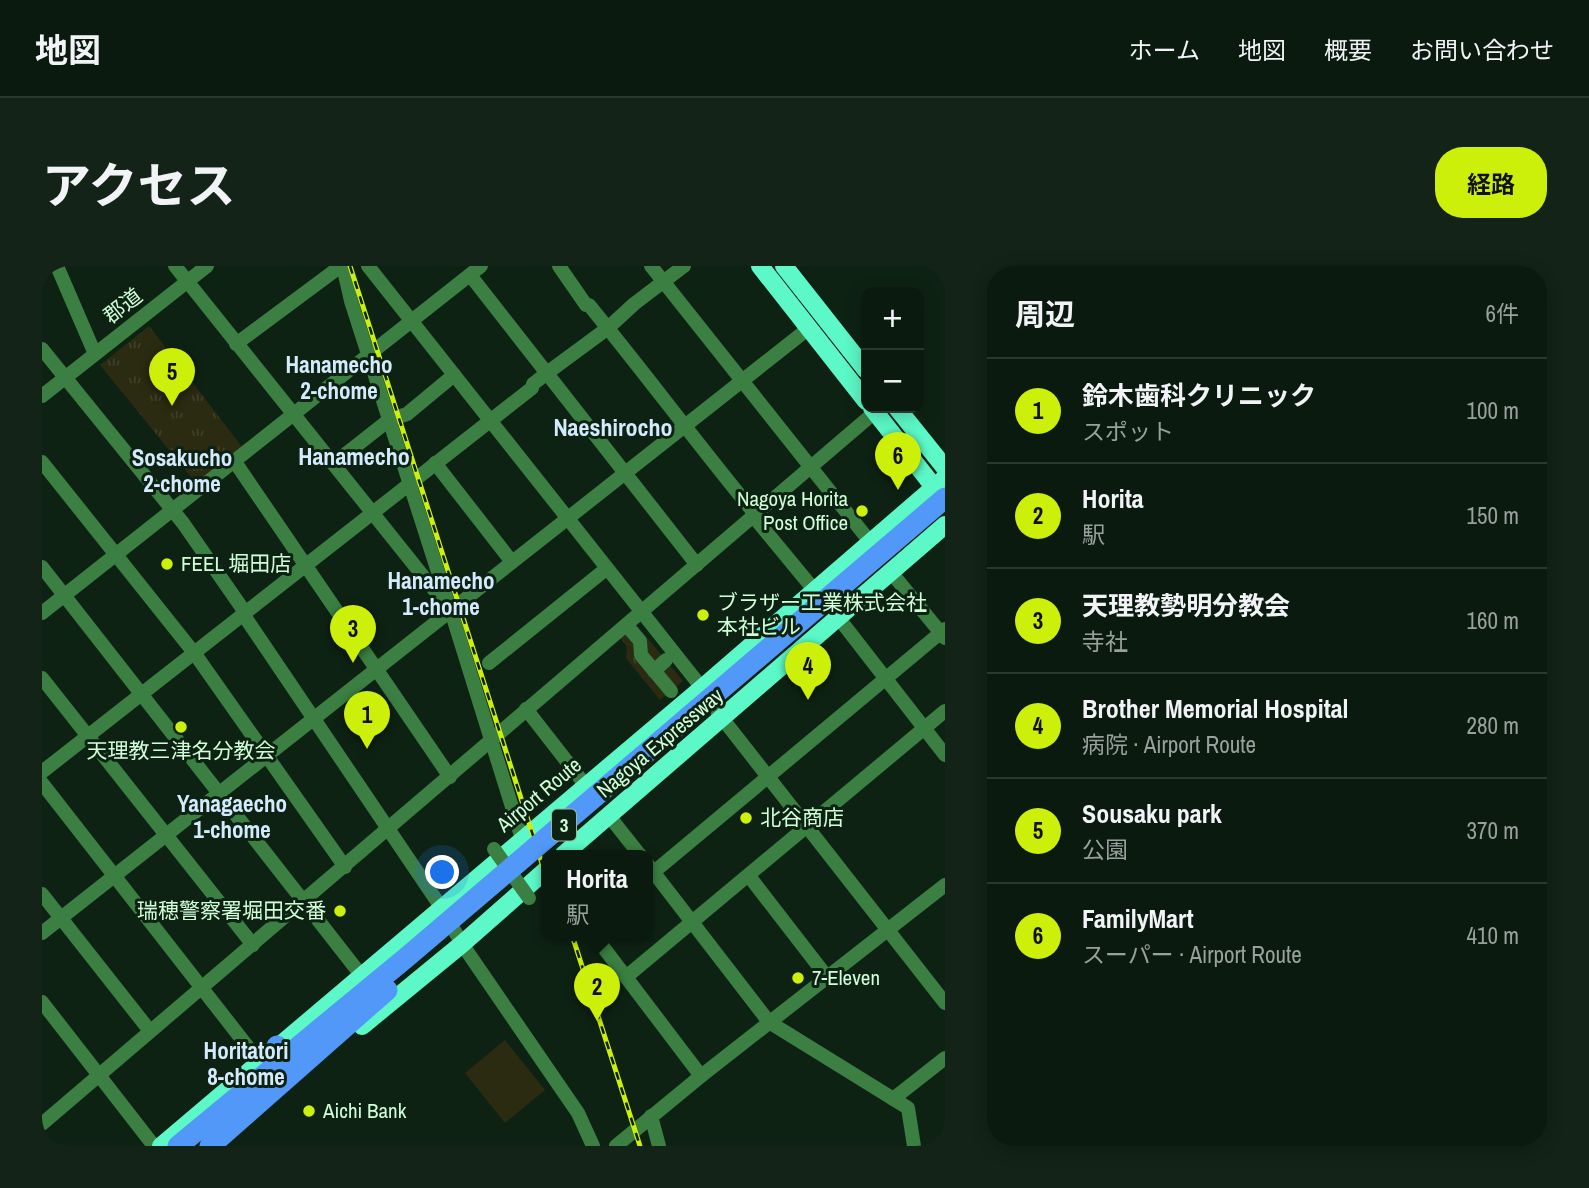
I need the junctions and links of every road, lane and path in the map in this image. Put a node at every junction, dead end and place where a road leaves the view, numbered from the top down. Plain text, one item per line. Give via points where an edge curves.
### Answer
1 (46, 266) edge
2 (57, 266) edge
3 (175, 266) edge
4 (207, 266) edge
5 (342, 266) edge
6 (368, 266) edge
7 (559, 266) edge
8 (651, 266) edge
9 (684, 266) edge
10 (760, 266) edge
11 (784, 266) edge
12 (42, 270) edge
13 (470, 271) edge
14 (663, 281) junction
15 (187, 282) junction
16 (410, 321) junction
17 (608, 328) junction
18 (809, 328) junction
19 (236, 344) junction
20 (42, 349) edge
21 (95, 354) junction
22 (368, 354) junction
23 (861, 364) edge
24 (547, 373) junction
25 (454, 375) junction
26 (65, 379) junction
27 (742, 380) junction
28 (861, 394) edge
29 (42, 396) edge
30 (865, 413) edge
31 (876, 413) edge
32 (901, 413) edge
33 (293, 415) junction
34 (389, 420) junction
35 (490, 421) junction
36 (683, 426) junction
37 (42, 462) edge
38 (235, 462) junction
39 (435, 463) junction
40 (332, 464) junction
41 (811, 468) junction
42 (945, 468) edge
43 (626, 473) junction
44 (409, 483) junction
45 (942, 491) edge
46 (172, 510) junction
47 (371, 513) junction
48 (945, 514) edge
49 (754, 517) junction
50 (567, 518) junction
51 (945, 525) edge
52 (871, 543) junction
53 (116, 554) junction
54 (512, 562) junction
55 (697, 565) junction
56 (42, 567) edge
57 (306, 567) junction
58 (606, 569) junction
59 (890, 571) junction
60 (815, 591) junction
61 (64, 596) junction
62 (451, 611) junction
63 (42, 613) edge
64 (642, 613) junction
65 (243, 614) junction
66 (837, 616) junction
67 (628, 627) dead end
68 (944, 633) edge
69 (195, 654) junction
70 (666, 660) dead end
71 (489, 663) dead end
72 (376, 670) junction
73 (42, 678) edge
74 (884, 678) junction
75 (702, 688) junction
76 (141, 693) junction
77 (526, 709) junction
78 (945, 710) edge
79 (315, 718) junction
80 (722, 718) junction
81 (924, 728) junction
82 (88, 736) junction
83 (492, 740) junction
84 (945, 755) edge
85 (267, 756) junction
86 (42, 772) edge
87 (767, 776) junction
88 (450, 777) junction
89 (42, 783) edge
90 (586, 786) junction
91 (219, 792) junction
92 (609, 816) junction
93 (806, 826) junction
94 (389, 828) junction
95 (165, 834) junction
96 (522, 839) junction
97 (494, 849) dead end
98 (553, 850) edge
99 (569, 850) edge
100 (636, 850) edge
101 (541, 860) edge
102 (345, 867) junction
103 (653, 869) edge
104 (541, 874) edge
105 (653, 875) edge
106 (115, 876) junction
107 (749, 876) junction
108 (945, 885) edge
109 (42, 894) edge
110 (529, 898) dead end
111 (304, 902) junction
112 (441, 907) junction
113 (61, 918) junction
114 (692, 924) junction
115 (887, 929) junction
116 (42, 933) edge
117 (599, 941) edge
118 (462, 944) junction
119 (253, 945) junction
120 (361, 975) junction
121 (626, 977) junction
122 (827, 977) junction
123 (202, 988) junction
124 (42, 1002) edge
125 (945, 1003) edge
126 (769, 1022) junction
127 (150, 1031) junction
128 (277, 1046) joint
129 (945, 1058) edge
130 (100, 1075) junction
131 (701, 1076) junction
132 (272, 1077) junction
133 (893, 1099) junction
134 (651, 1116) junction
135 (44, 1119) edge
136 (154, 1146) edge
137 (161, 1146) edge
138 (178, 1146) edge
139 (192, 1146) edge
140 (210, 1146) edge
141 (221, 1146) edge
142 (593, 1146) edge
143 (616, 1146) edge
144 (659, 1146) edge
145 (914, 1146) edge

1 - 12 street
2 - 21 street
3 - 15 street
4 - 15 street, 郡道
5 - 19 street
5 - 22 street
6 - 16 street
7 - 17 street
8 - 14 street
9 - 14 street
10 - 18 main road
11 - 23 main road
13 - 16 street
13 - 24 street
14 - 17 street
14 - 27 street
15 - 19 street
15 - 21 street, 郡道
16 - 22 street
16 - 25 street
17 - 24 street
17 - 36 street
18 - 27 street
18 - 28 main road
19 - 33 street
20 - 26 street
21 - 26 street, 郡道
22 - 33 street
22 - 34 street
24 - 35 street
24 - 43 street
25 - 34 street via 407,414
25 - 35 street
26 - 29 street, 郡道
26 - 46 street
27 - 36 street
27 - 41 street
30 - 41 street
31 - 45 main road
32 - 42 main road
33 - 38 street
33 - 40 street
34 - 40 street
34 - 44 street
35 - 39 street
35 - 50 street
36 - 43 street
36 - 49 street
37 - 53 street
38 - 46 street
38 - 57 street
39 - 44 street
39 - 54 street
40 - 47 street
41 - 49 street
41 - 52 street
43 - 50 street
43 - 55 street
44 - 47 street
44 - 62 street
45 - 52 main road, Airport Route
45 - 138 highway, Nagoya Expressway / 3, bridge via 663,740
46 - 53 street
46 - 65 street
47 - 57 street
47 - 62 street
48 - 98 highway, Nagoya Expressway / 3
49 - 55 street
49 - 60 street
50 - 54 street
50 - 58 street
51 - 59 main road
52 - 60 main road, Airport Route
53 - 61 street
53 - 69 street
54 - 62 street
55 - 64 street
56 - 61 street
57 - 65 street
57 - 72 street
58 - 64 street
58 - 71 street
59 - 66 main road
59 - 68 street
60 - 75 main road, Airport Route
61 - 63 street
61 - 76 street
62 - 72 street
62 - 83 street
64 - 75 street
64 - 77 street
65 - 69 street
65 - 79 street
66 - 74 street
66 - 80 main road
67 - 70 street via 640,641 641,655 659,682
68 - 74 street
69 - 76 street
69 - 85 street
72 - 79 street
72 - 88 street
73 - 82 street
74 - 81 street
74 - 87 street
75 - 80 street
75 - 90 main road, Airport Route
76 - 82 street
76 - 91 street
77 - 83 street
77 - 90 street
78 - 81 street
79 - 85 street
79 - 94 street
80 - 87 street
80 - 92 main road
81 - 84 street
81 - 93 street
82 - 86 street
82 - 95 street
83 - 88 street
83 - 96 street
85 - 91 street
85 - 102 street
87 - 93 street
87 - 103 street
88 - 94 street
89 - 106 street
90 - 96 main road, Airport Route
91 - 95 street
91 - 111 street
92 - 99 main road
92 - 100 street
93 - 107 street
93 - 115 street
94 - 102 street
94 - 112 street
95 - 106 street
95 - 119 street
96 - 112 main road, Airport Route
97 - 110 street, bridge
101 - 140 highway, Nagoya Expressway / 3, bridge
102 - 111 street
104 - 118 main road
105 - 114 street
106 - 113 street
106 - 123 street
107 - 114 street
107 - 122 street
108 - 115 street
109 - 113 street
111 - 119 street
111 - 120 street
112 - 118 street
112 - 120 main road, Airport Route
113 - 116 street
113 - 127 street
114 - 121 street
114 - 126 street
115 - 122 street
115 - 125 street
117 - 121 street
118 - 132 main road via 373,1016
118 - 142 street via 578,1113
119 - 123 street
120 - 128 main road, Airport Route
121 - 131 street
122 - 126 street
123 - 127 street
123 - 132 street
124 - 130 street
126 - 131 street
126 - 133 street
127 - 130 street
128 - 132 highway
129 - 133 street
130 - 135 street
130 - 136 street
131 - 134 street
132 - 137 main road
132 - 139 highway
132 - 141 main road
133 - 145 street via 908,1108
134 - 143 street
134 - 144 street

